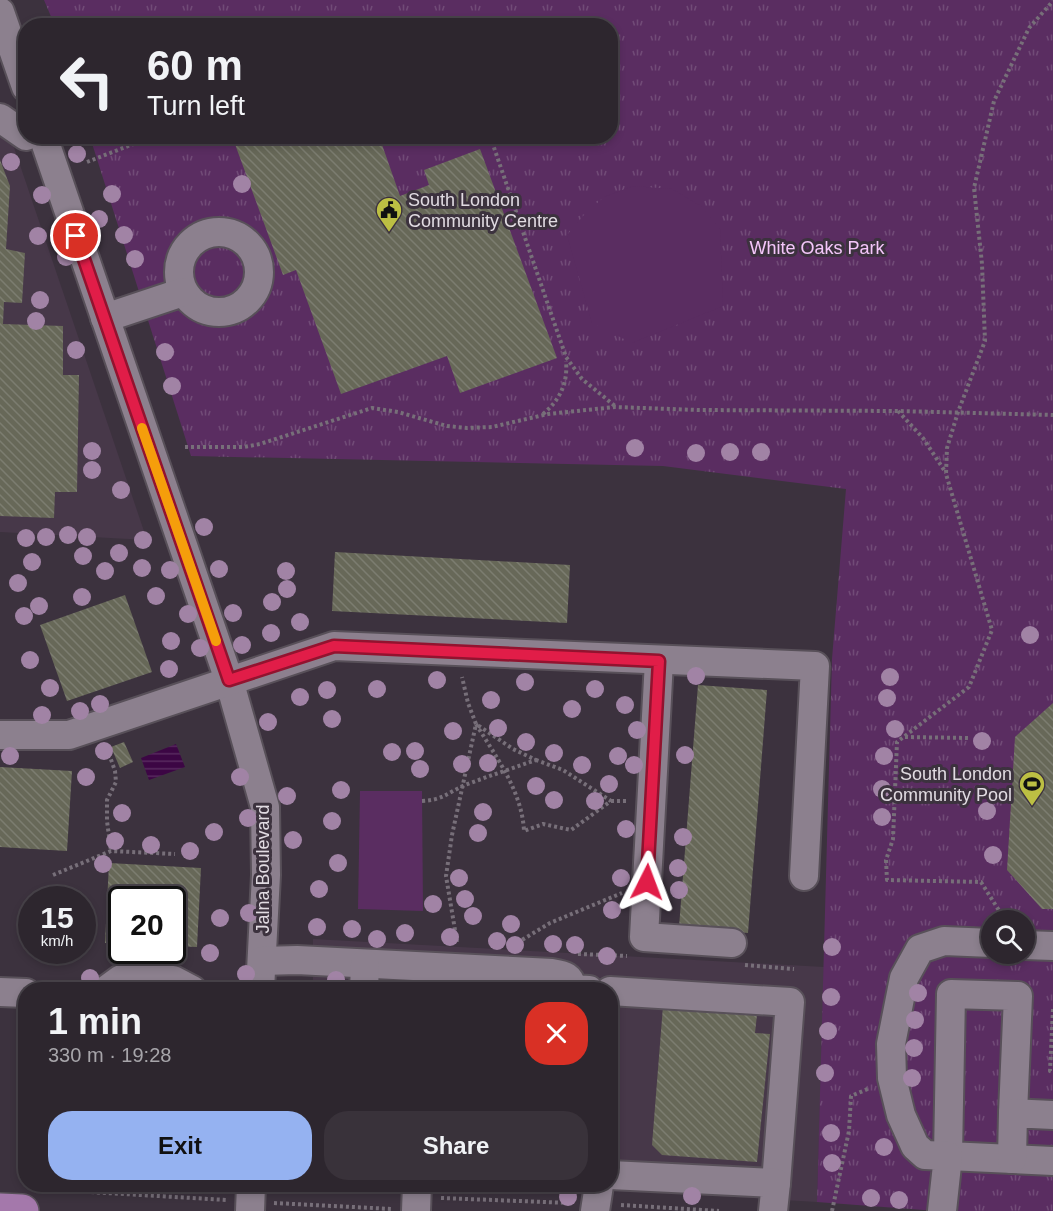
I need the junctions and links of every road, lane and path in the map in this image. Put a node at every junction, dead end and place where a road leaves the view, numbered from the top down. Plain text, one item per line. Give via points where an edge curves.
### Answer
1 (1053, 1) edge
2 (0, 12) edge
3 (18, 64) edge
4 (0, 118) edge
5 (18, 130) edge
6 (37, 144) edge
7 (133, 144) edge
8 (493, 144) edge
9 (87, 162) dead end
10 (183, 291) dead end
11 (105, 318) junction
12 (566, 357) junction
13 (615, 407) junction
14 (898, 411) junction
15 (958, 412) junction
16 (542, 415) junction
17 (1053, 415) edge
18 (185, 447) dead end
19 (946, 474) junction
20 (659, 661) junction
21 (462, 675) dead end
22 (229, 680) junction
23 (476, 724) junction
24 (0, 735) edge
25 (904, 737) junction
26 (968, 738) dead end
27 (105, 741) dead end
28 (536, 760) junction
29 (505, 771) junction
30 (464, 786) junction
31 (422, 801) dead end
32 (111, 851) junction
33 (175, 854) dead end
34 (53, 875) dead end
35 (804, 876) dead end
36 (647, 882) junction
37 (999, 910) edge
38 (732, 943) dead end
39 (981, 943) edge
40 (1035, 945) edge
41 (1053, 946) edge
42 (458, 948) dead end
43 (505, 950) dead end
44 (262, 961) junction
45 (364, 977) edge
46 (117, 982) edge
47 (177, 982) edge
48 (261, 982) edge
49 (571, 982) edge
50 (618, 991) edge
51 (0, 992) edge
52 (18, 993) edge
53 (1053, 1009) edge
54 (1053, 1072) edge
55 (1013, 1113) junction
56 (1053, 1115) edge
57 (948, 1156) junction
58 (1012, 1159) junction
59 (1053, 1161) edge
60 (618, 1176) edge
61 (775, 1197) edge
62 (250, 1199) edge
63 (29, 1200) edge
64 (596, 1200) edge
65 (416, 1201) edge
66 (0, 1210) edge
67 (719, 1211) edge
68 (942, 1211) edge

1 - 15 path via 1029,28 994,101 974,188 985,341
2 - 3 street
4 - 5 street
6 - 11 street, Jalna Boulevard
7 - 9 path
8 - 12 path
10 - 11 street
11 - 22 street, Jalna Boulevard
12 - 13 path via 582,378
12 - 16 path via 562,390
13 - 14 path
13 - 16 path
14 - 15 path
14 - 19 path via 923,438
15 - 17 path
15 - 19 path via 947,448
16 - 18 path via 492,427 467,428 372,408 261,444
19 - 25 path via 992,630 969,687
20 - 22 street via 334,646
20 - 35 street via 815,666
20 - 36 street
21 - 23 path
22 - 24 street via 69,735
22 - 44 street, Jalna Boulevard via 265,807
23 - 28 path
23 - 29 path
23 - 30 path
25 - 26 path
25 - 37 path via 897,742 893,839 886,860 887,880 981,882
27 - 32 path via 116,782 107,800
28 - 29 path
28 - 29 path via 563,770 611,801 571,830 543,824 524,831 523,815
29 - 30 path
30 - 31 path via 439,800
30 - 42 path via 446,876
32 - 33 path
32 - 34 path
36 - 38 street via 644,937
36 - 43 path via 550,923
39 - 57 street via 944,941 920,949 904,978 891,1044 892,1078 901,1115 915,1146 925,1155
40 - 41 street
44 - 45 street
44 - 48 street, Jalna Boulevard
45 - 49 street via 552,972 566,975
46 - 47 street
50 - 61 street via 790,1002
51 - 52 street
53 - 54 path
55 - 56 street
55 - 57 street via 1018,996 951,994
55 - 58 street
57 - 58 street
57 - 68 street
58 - 59 street
60 - 61 street
62 - 63 path
62 - 65 path
63 - 66 main road
64 - 65 path
64 - 67 path

